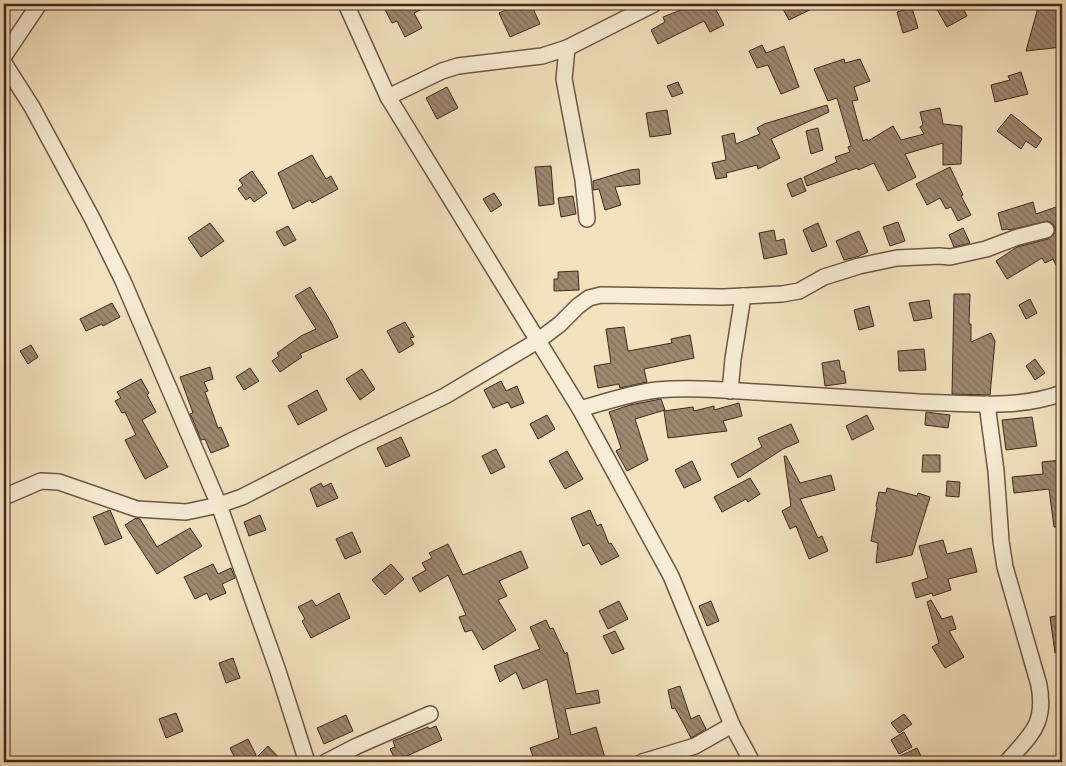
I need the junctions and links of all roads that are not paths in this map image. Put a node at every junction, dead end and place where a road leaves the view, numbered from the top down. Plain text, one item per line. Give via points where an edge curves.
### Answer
1 (39, 4) edge
2 (346, 4) edge
3 (654, 4) edge
4 (567, 48) junction
5 (4, 56) edge
6 (4, 63) edge
7 (388, 96) junction
8 (587, 219) dead end
9 (1046, 230) dead end
10 (743, 296) junction
11 (539, 340) junction
12 (730, 391) junction
13 (1062, 393) edge
14 (987, 404) junction
15 (580, 409) junction
16 (4, 497) edge
17 (219, 505) junction
18 (430, 714) dead end
19 (732, 725) junction
20 (307, 762) edge
21 (326, 762) edge
22 (642, 762) edge
23 (752, 762) edge
24 (1007, 762) edge

1 - 5 street
2 - 7 street
3 - 4 street
4 - 7 street via 542,56 458,66
4 - 8 street via 564,79
6 - 17 street via 41,125 124,281
7 - 11 street
9 - 10 street via 950,257 897,258 859,266 782,294
10 - 11 street via 602,295 589,298
10 - 12 street
11 - 15 street
11 - 17 street via 446,396 242,497
12 - 14 street
12 - 15 street via 658,390
13 - 14 street via 1020,403
14 - 24 street via 1005,566 1042,702 1035,728
15 - 19 street via 671,576
16 - 17 street via 41,481 59,482 137,509 186,512
17 - 20 street
18 - 21 street
19 - 22 street via 695,746
19 - 23 street

